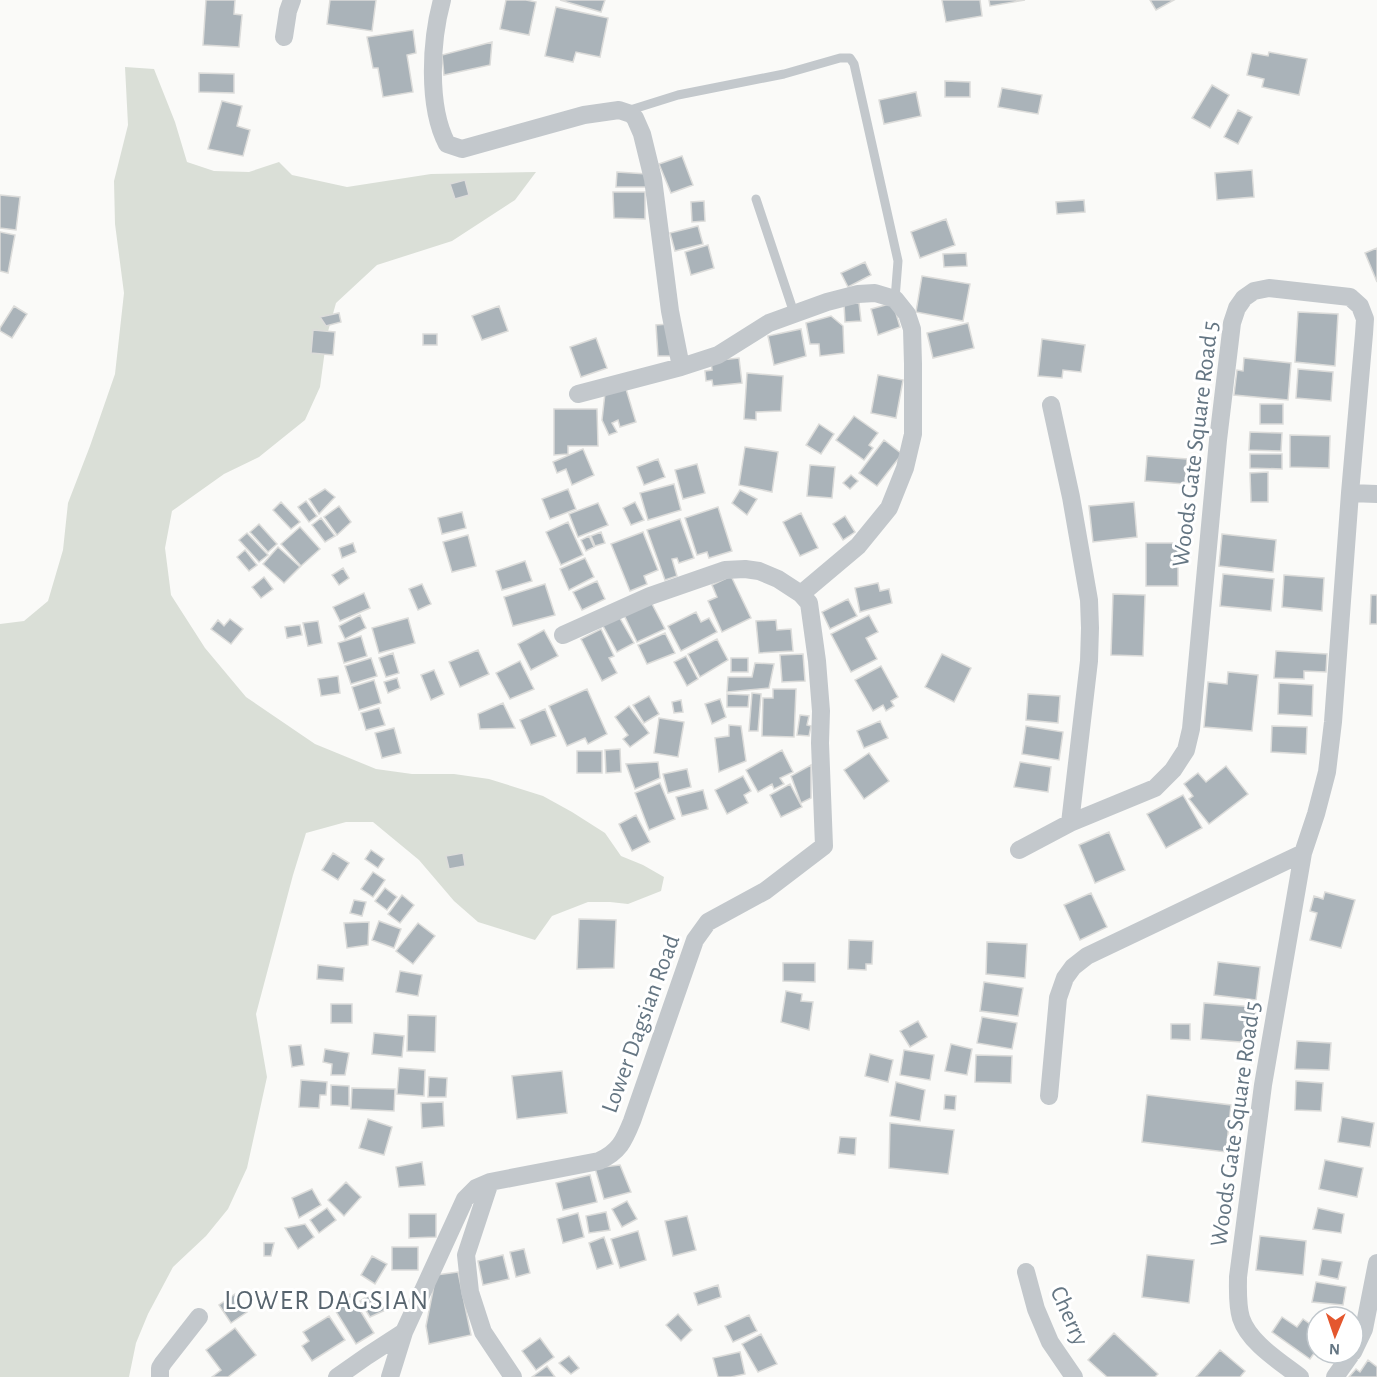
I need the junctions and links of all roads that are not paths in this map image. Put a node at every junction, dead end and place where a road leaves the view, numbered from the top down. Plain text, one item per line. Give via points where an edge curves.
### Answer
1 (292, 0) edge
2 (442, 0) edge
3 (284, 37) dead end
4 (626, 111) junction
5 (756, 199) dead end
6 (896, 299) junction
7 (794, 313) junction
8 (681, 367) junction
9 (578, 394) dead end
10 (1051, 405) dead end
11 (1350, 493) junction
12 (1377, 494) edge
13 (801, 594) junction
14 (563, 635) dead end
15 (1070, 823) junction
16 (1019, 850) dead end
17 (1303, 853) junction
18 (1049, 1096) dead end
19 (490, 1182) junction
20 (1377, 1263) edge
21 (1026, 1272) dead end
22 (199, 1317) dead end
23 (1365, 1324) edge
24 (404, 1332) junction
25 (160, 1377) edge
26 (337, 1377) edge
27 (390, 1377) edge
28 (513, 1377) edge
29 (1074, 1377) edge
30 (1300, 1377) edge

1 - 3 street
2 - 4 street via 436,21 433,88 441,133 447,144 462,149 584,115
4 - 6 lane via 678,95 850,58 898,261
4 - 8 street via 638,123 653,179
5 - 7 lane
6 - 7 street via 875,293 858,294
6 - 13 street via 912,329 913,434 905,468 889,508 858,546
7 - 8 street via 769,322 718,355
8 - 9 street
10 - 15 street via 1089,600 1089,661
11 - 12 street
11 - 15 street, Woods Gate Square Road 5 via 1365,319 1360,306 1350,297 1269,288 1254,291 1244,298 1232,322 1186,750 1155,788
11 - 17 street, Woods Gate Square Road 5 via 1327,772
13 - 14 street via 759,571 725,570 650,596
13 - 19 street, Lower Dagsian Road via 809,603 817,661 824,846 765,891 708,922 695,940 620,1147 599,1161
15 - 16 street, Woods Gate Square Road 5
17 - 18 street via 1087,956 1073,968 1058,998
17 - 30 street, Woods Gate Square Road 5 via 1263,1085 1238,1276 1238,1302 1248,1333
19 - 24 street, Lower Dagsian Road via 465,1199
19 - 28 street via 466,1255 470,1292 483,1332
20 - 23 street
21 - 29 street, Cherry via 1050,1342
22 - 25 street via 163,1363
24 - 26 street
24 - 27 street, Lower Dagsian Road

